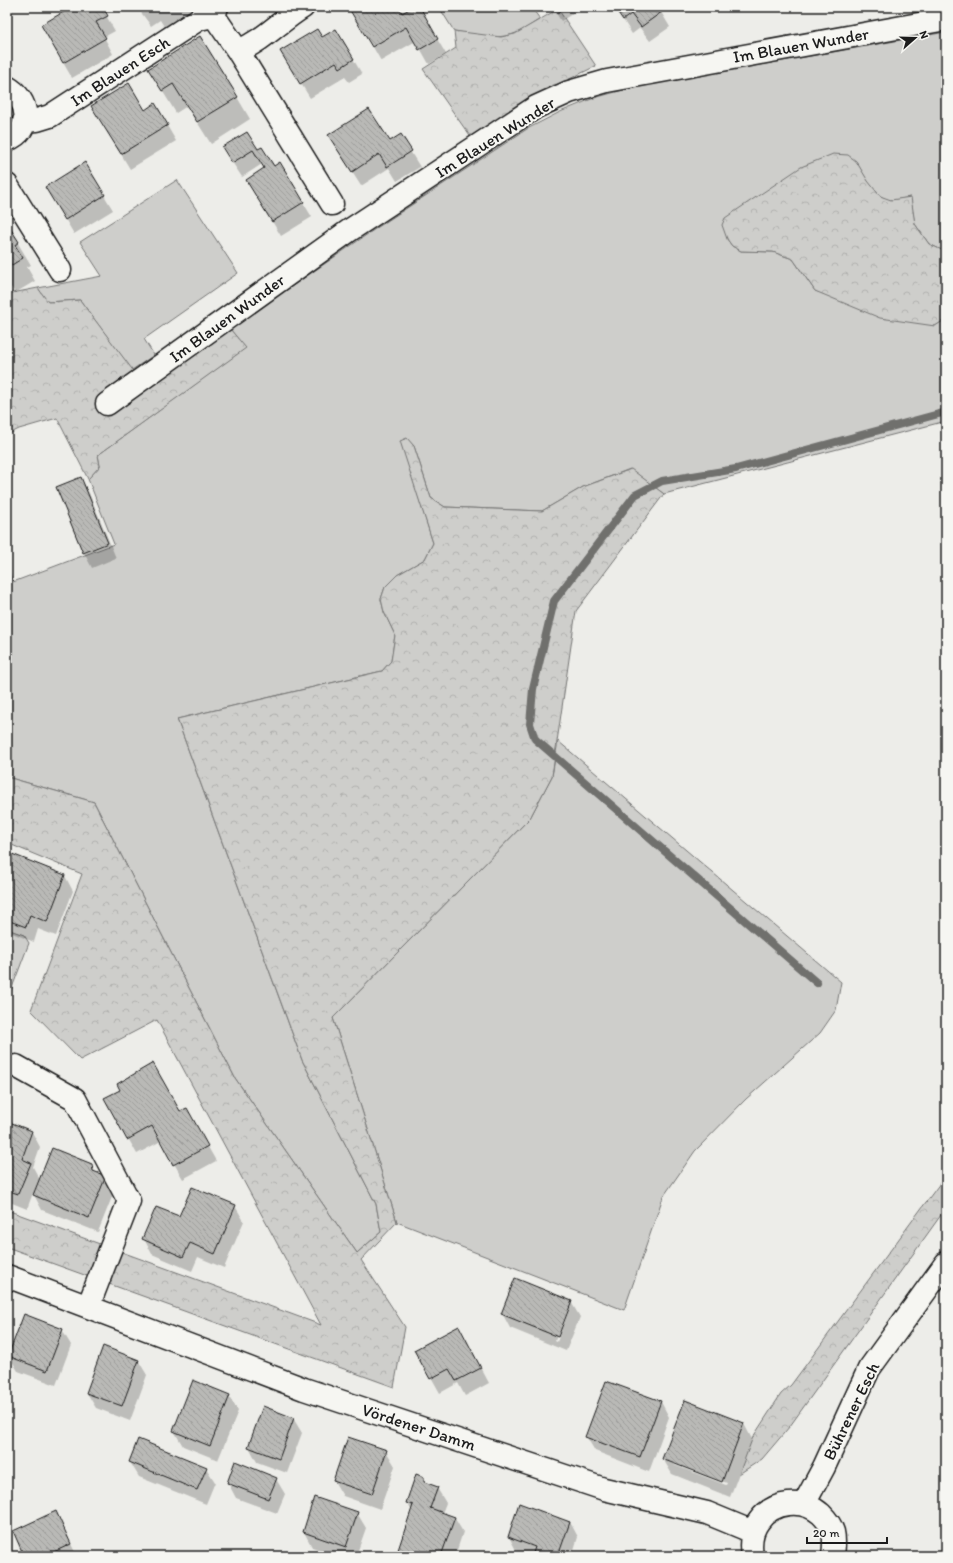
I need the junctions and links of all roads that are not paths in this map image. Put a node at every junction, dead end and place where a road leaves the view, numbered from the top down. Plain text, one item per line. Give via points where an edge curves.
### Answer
1 (291, 10) edge
2 (216, 11) edge
3 (946, 19) edge
4 (238, 51) junction
5 (7, 87) edge
6 (24, 121) junction
7 (7, 140) edge
8 (7, 185) edge
9 (332, 204) dead end
10 (60, 270) dead end
11 (107, 404) dead end
12 (16, 1066) dead end
13 (946, 1263) edge
14 (7, 1276) edge
15 (88, 1307) junction
16 (804, 1504) junction
17 (753, 1532) junction
18 (752, 1556) edge
19 (834, 1556) edge

1 - 4 street via 252,46
2 - 4 street, Im Blauen Esch
2 - 6 street, Im Blauen Esch via 199,19 50,116
3 - 11 street, Im Blauen Wunder via 607,81 569,92 536,107 350,230
4 - 9 street, Im Blauen Esch
5 - 6 street via 21,99
6 - 7 street via 19,132
8 - 10 street
12 - 15 street via 75,1099 129,1201
13 - 16 street, Bührener Esch via 869,1369
14 - 15 street, Vördener Damm
15 - 17 street, Vördener Damm via 319,1394 604,1489 707,1513
16 - 17 street via 785,1504 767,1512 758,1521
16 - 19 street via 825,1519 832,1530
17 - 18 street

